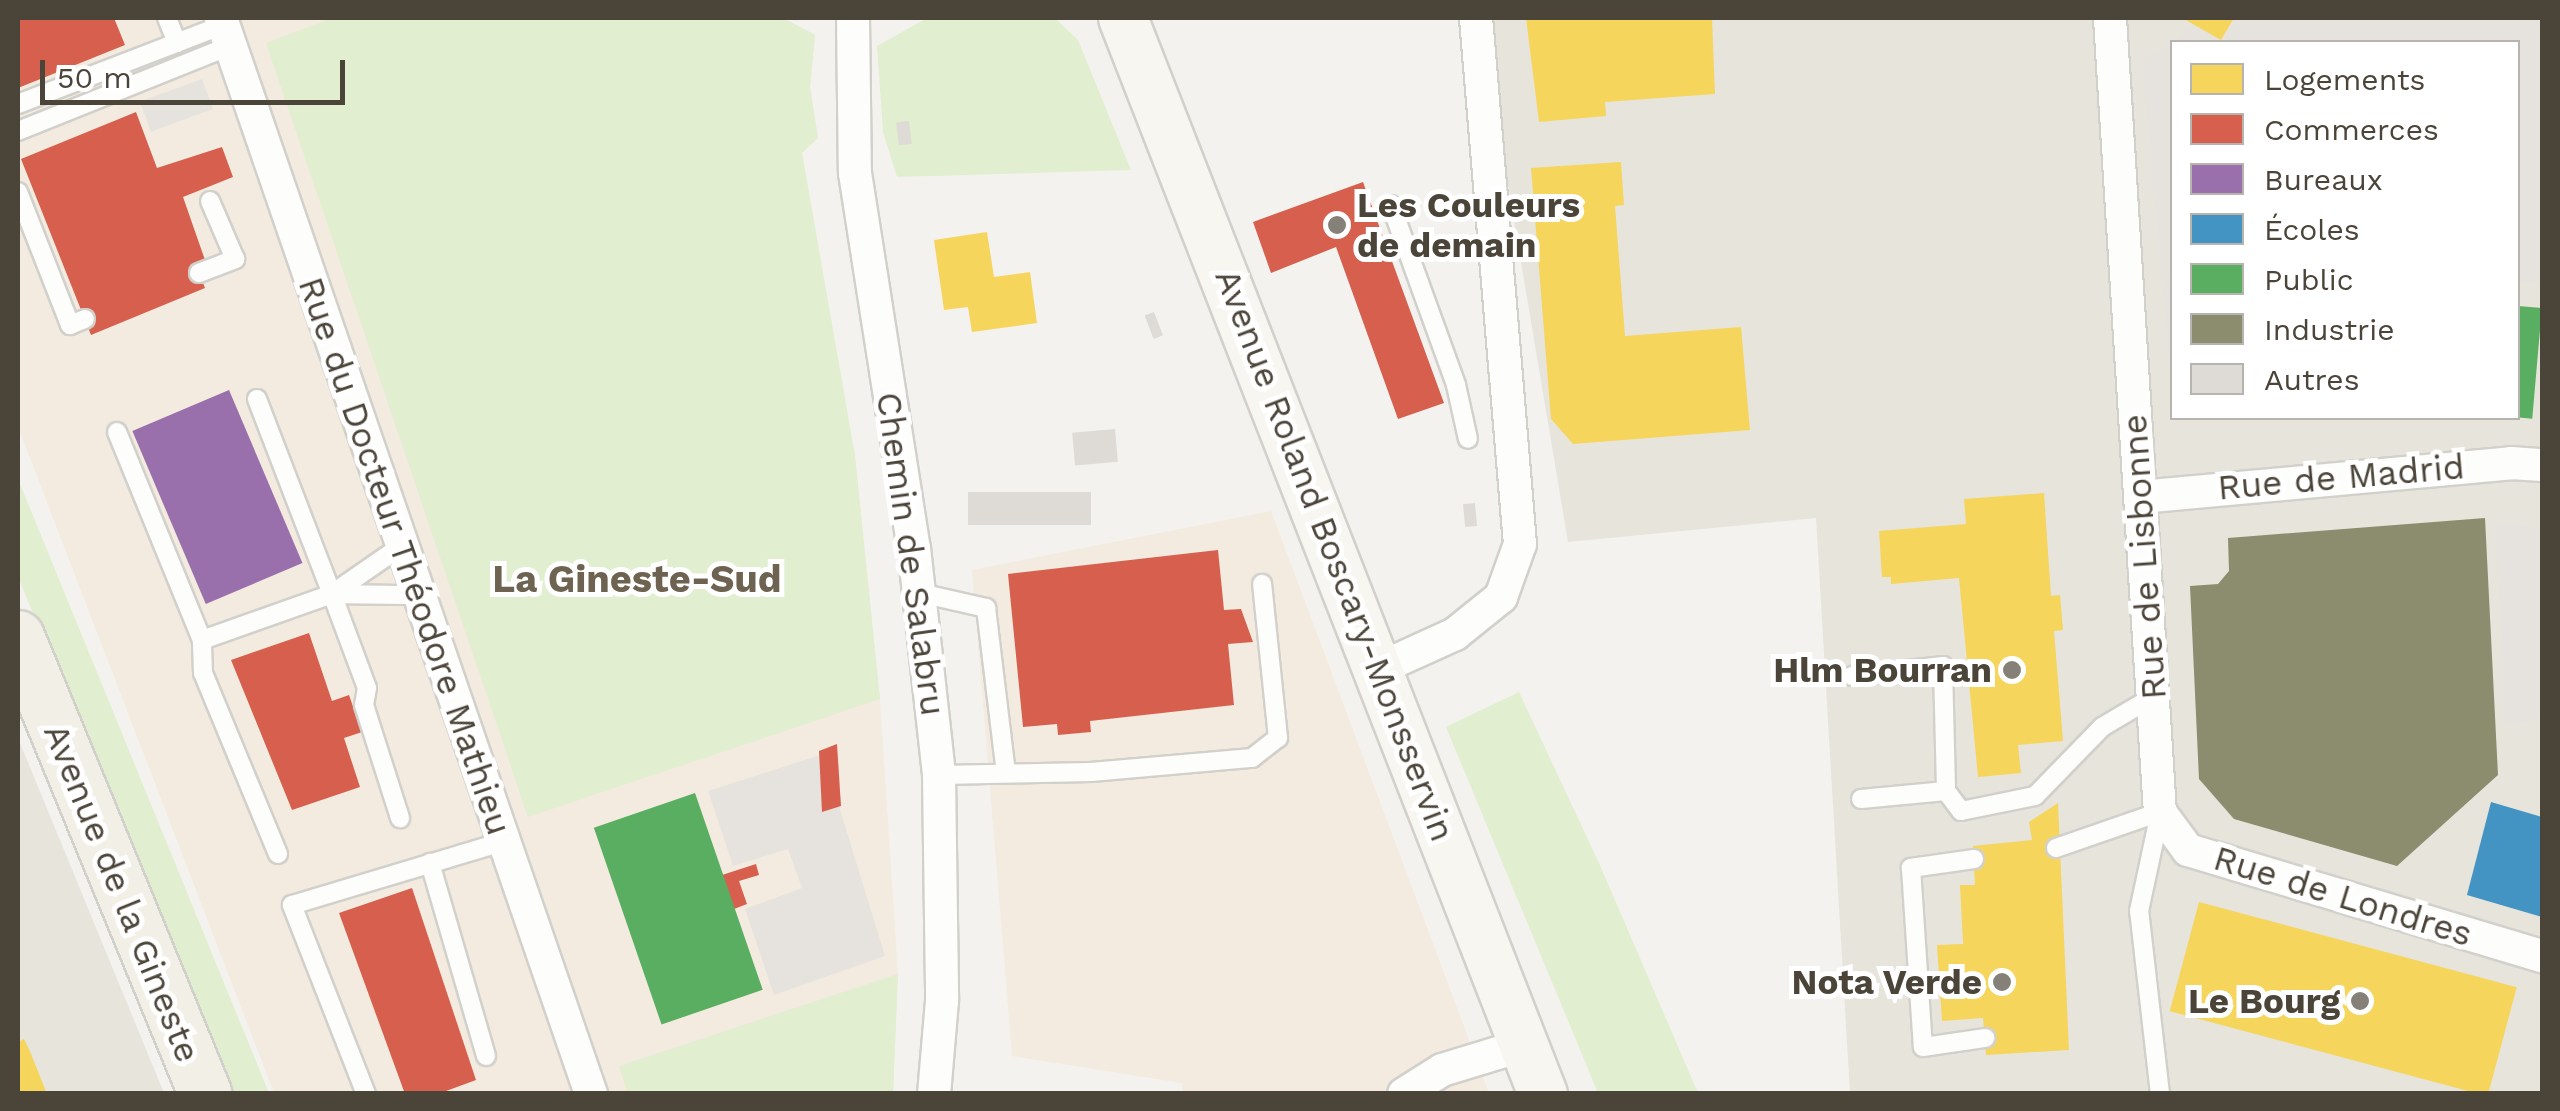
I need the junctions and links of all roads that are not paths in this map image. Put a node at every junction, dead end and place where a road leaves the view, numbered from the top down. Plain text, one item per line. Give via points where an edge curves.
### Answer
1 (166, 18) edge
2 (853, 18) edge
3 (1123, 18) edge
4 (1476, 18) edge
5 (2110, 18) edge
6 (226, 29) edge
7 (177, 43) junction
8 (18, 104) edge
9 (18, 131) edge
10 (18, 192) edge
11 (210, 201) dead end
12 (1391, 205) dead end
13 (199, 273) dead end
14 (85, 319) dead end
15 (256, 399) dead end
16 (117, 432) dead end
17 (1468, 439) dead end
18 (2542, 465) edge
19 (2140, 497) junction
20 (400, 547) junction
21 (1262, 584) dead end
22 (920, 593) junction
23 (332, 594) junction
24 (416, 595) junction
25 (18, 637) edge
26 (202, 640) junction
27 (1378, 669) junction
28 (1852, 676) dead end
29 (2153, 696) junction
30 (1006, 774) junction
31 (939, 775) junction
32 (1946, 791) junction
33 (1861, 799) dead end
34 (2160, 812) junction
35 (400, 818) dead end
36 (502, 842) junction
37 (2056, 848) dead end
38 (278, 854) dead end
39 (1974, 859) dead end
40 (430, 863) junction
41 (2542, 956) edge
42 (1985, 1038) dead end
43 (1524, 1044) junction
44 (486, 1056) dead end
45 (205, 1094) edge
46 (366, 1094) edge
47 (591, 1094) edge
48 (934, 1094) edge
49 (1404, 1094) edge
50 (1544, 1094) edge
51 (2160, 1094) edge

1 - 7 lane
2 - 22 street, Chemin de Salabru via 854,173
3 - 27 main road, Avenue Roland Boscary-Monsservin
4 - 27 street via 1520,544 1502,597 1455,634
5 - 19 street, Rue de Lisbonne
6 - 7 lane
6 - 9 lane
6 - 20 street, Rue du Docteur Théodore Mathieu
7 - 8 lane
10 - 14 lane via 70,325
11 - 13 lane via 234,259
12 - 17 lane via 1456,386
15 - 23 lane
16 - 26 lane
18 - 19 street, Rue de Madrid
19 - 29 street, Rue de Lisbonne
20 - 23 lane
20 - 24 street, Rue du Docteur Théodore Mathieu
21 - 30 lane via 1278,738 1252,758
22 - 30 lane via 986,608
22 - 31 street, Chemin de Salabru
23 - 24 lane
23 - 26 lane
23 - 35 lane via 367,688 364,705
24 - 36 street, Rue du Docteur Théodore Mathieu
25 - 45 main road, Avenue de la Gineste
26 - 38 lane via 203,672
27 - 43 main road, Avenue Roland Boscary-Monsservin
28 - 32 lane via 1943,666
29 - 32 lane via 2102,727 2035,796 1961,811
29 - 34 street, Rue de Lisbonne
30 - 31 lane
31 - 48 street, Chemin de Salabru via 942,1001
32 - 33 lane
34 - 37 lane
34 - 41 street, Rue de Londres via 2188,850
34 - 51 lane, Rue de Lisbonne via 2139,911
36 - 40 lane
36 - 47 street, Rue du Docteur Théodore Mathieu
39 - 42 lane via 1912,868 1923,1047
40 - 44 lane
40 - 46 lane via 292,905
43 - 49 street via 1442,1070
43 - 50 main road, Avenue Roland Boscary-Monsservin

